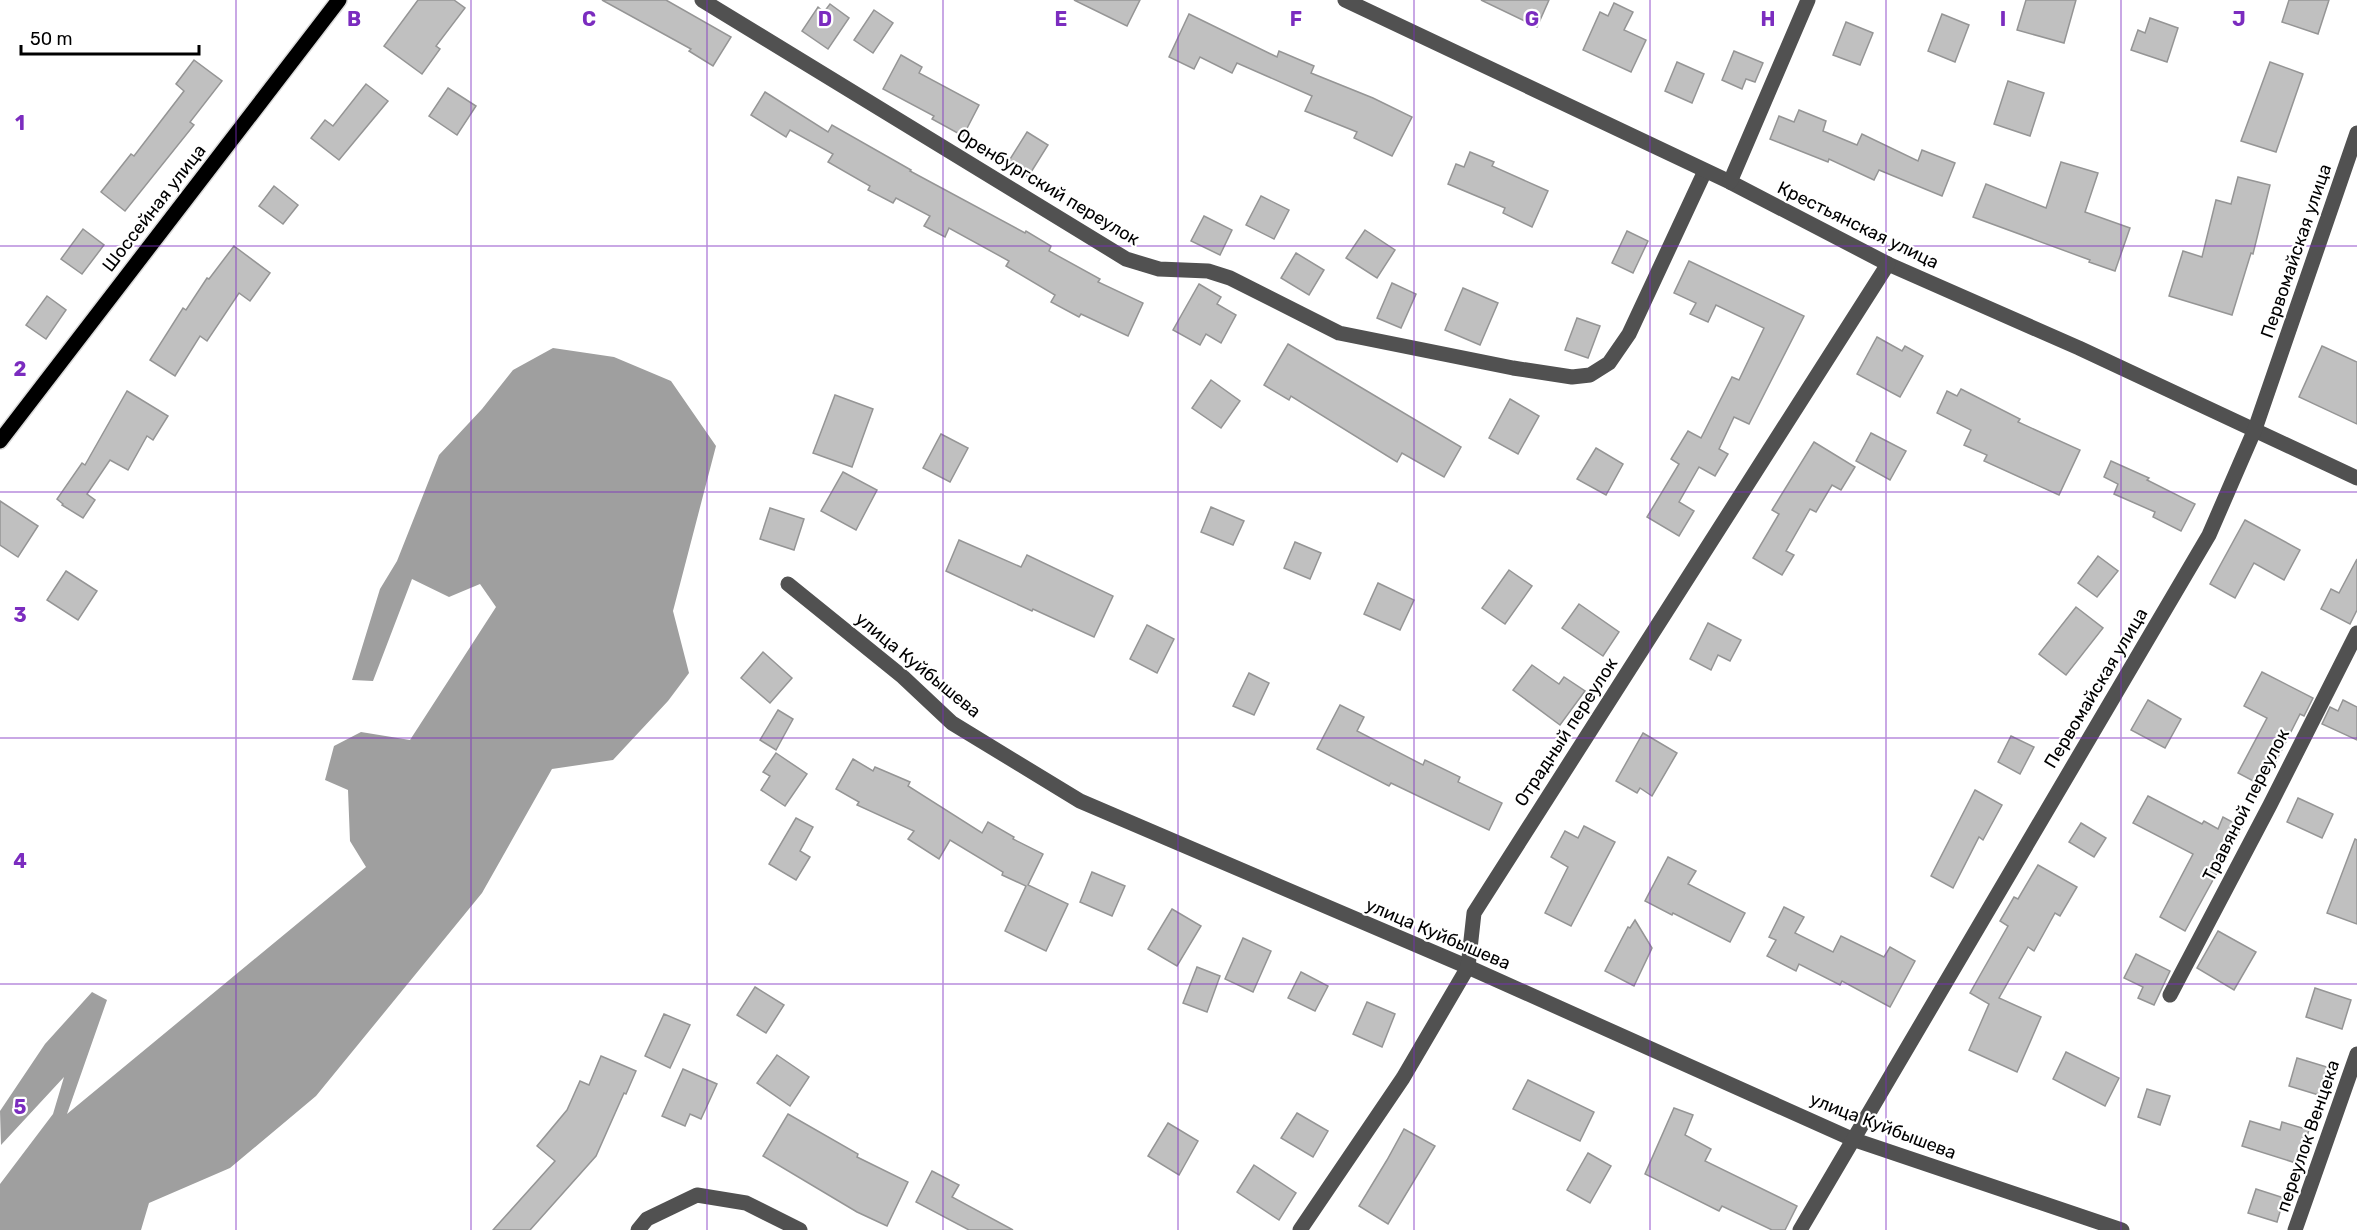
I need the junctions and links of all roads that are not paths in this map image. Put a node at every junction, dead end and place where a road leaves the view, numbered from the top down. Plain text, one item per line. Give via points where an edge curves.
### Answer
1 (339, 0) edge
2 (702, 0) edge
3 (1345, 0) edge
4 (1808, 0) edge
5 (1367, 5) edge
6 (2357, 133) edge
7 (1705, 171) junction
8 (1730, 182) junction
9 (1888, 264) junction
10 (2256, 429) junction
11 (0, 441) edge
12 (2357, 478) edge
13 (788, 584) dead end
14 (2357, 633) edge
15 (1468, 967) junction
16 (2170, 995) dead end
17 (2357, 1054) edge
18 (1852, 1139) junction
19 (638, 1230) edge
20 (800, 1230) edge
21 (1300, 1230) edge
22 (1800, 1230) edge
23 (2122, 1230) edge
24 (2295, 1230) edge

1 - 11 main road, Шоссейная улица
2 - 7 street, Оренбургский переулок via 1126,259 1159,269 1208,271 1230,278 1339,333 1513,368 1572,377 1590,375 1609,363 1629,334
3 - 5 street, Крестьянская улица
4 - 8 street
5 - 7 street, Крестьянская улица
6 - 10 street, Первомайская улица
7 - 8 street, Крестьянская улица
8 - 9 street, Крестьянская улица
9 - 10 street, Крестьянская улица
9 - 15 street, Отрадный переулок via 1474,913
10 - 12 street, Крестьянская улица
10 - 18 street, Первомайская улица via 2209,535
13 - 15 street, улица Куйбышева via 903,677 952,723 1080,801
14 - 16 street, Травяной переулок
15 - 18 street, улица Куйбышева
15 - 21 street, Отрадный переулок via 1403,1078
17 - 24 street, переулок Венцека
18 - 22 street, Первомайская улица
18 - 23 street, улица Куйбышева
19 - 20 street via 647,1219 697,1196 746,1203

